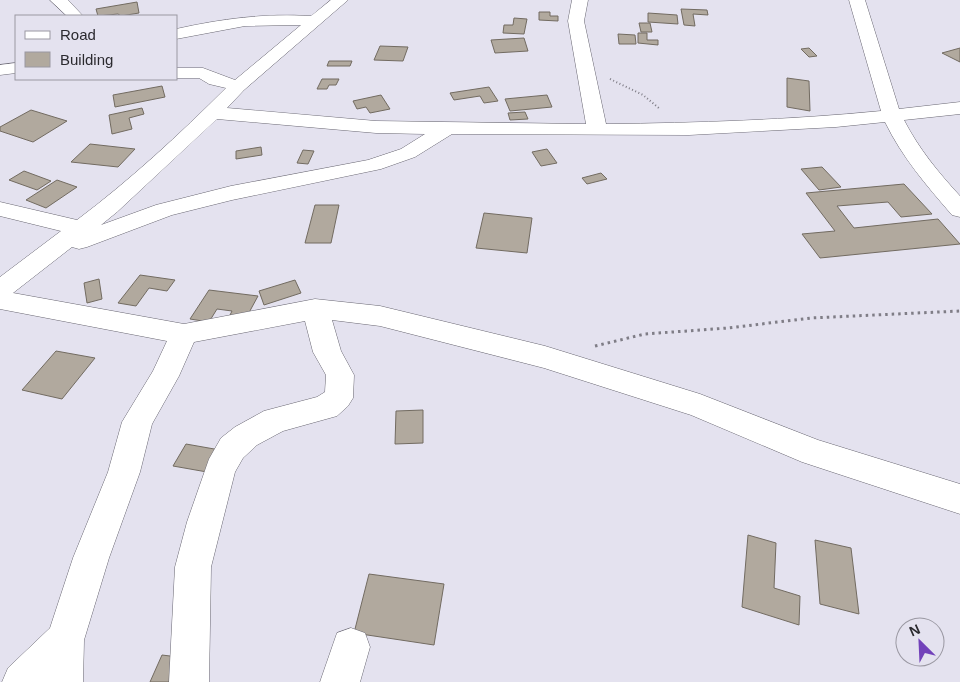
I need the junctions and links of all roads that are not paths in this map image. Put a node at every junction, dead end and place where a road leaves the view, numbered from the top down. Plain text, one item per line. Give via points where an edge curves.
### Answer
1 (58, 0) edge
2 (340, 0) edge
3 (580, 0) edge
4 (857, 0) edge
5 (74, 15) edge
6 (314, 21) junction
7 (178, 34) edge
8 (15, 68) edge
9 (0, 70) edge
10 (178, 73) edge
11 (238, 86) junction
12 (960, 108) edge
13 (212, 113) junction
14 (892, 116) junction
15 (448, 128) junction
16 (597, 130) junction
17 (0, 209) edge
18 (960, 210) edge
19 (81, 228) junction
20 (46, 254) junction
21 (0, 290) edge
22 (0, 300) edge
23 (314, 310) junction
24 (184, 334) junction
25 (960, 499) edge
26 (65, 640) junction
27 (22, 682) edge
28 (63, 682) edge
29 (189, 682) edge

1 - 5 street
2 - 6 street
3 - 16 street via 576,21
4 - 14 street
6 - 7 street via 220,24
6 - 11 street
8 - 9 street
10 - 11 street via 203,73
11 - 13 street
12 - 14 street
13 - 15 street via 335,124
13 - 19 street
14 - 16 street via 689,129
14 - 18 street via 922,167
15 - 16 street
15 - 20 street via 408,153 374,165 231,193 164,210
17 - 19 street
19 - 20 street
20 - 21 street
22 - 24 street
23 - 24 street
23 - 25 street via 380,316 545,357 700,406 813,452
23 - 29 street via 327,352 340,375 338,398 326,407 274,420 246,436 232,448 220,469 193,567
24 - 26 street via 165,376 137,422 124,472 91,558
26 - 27 street
26 - 28 street

